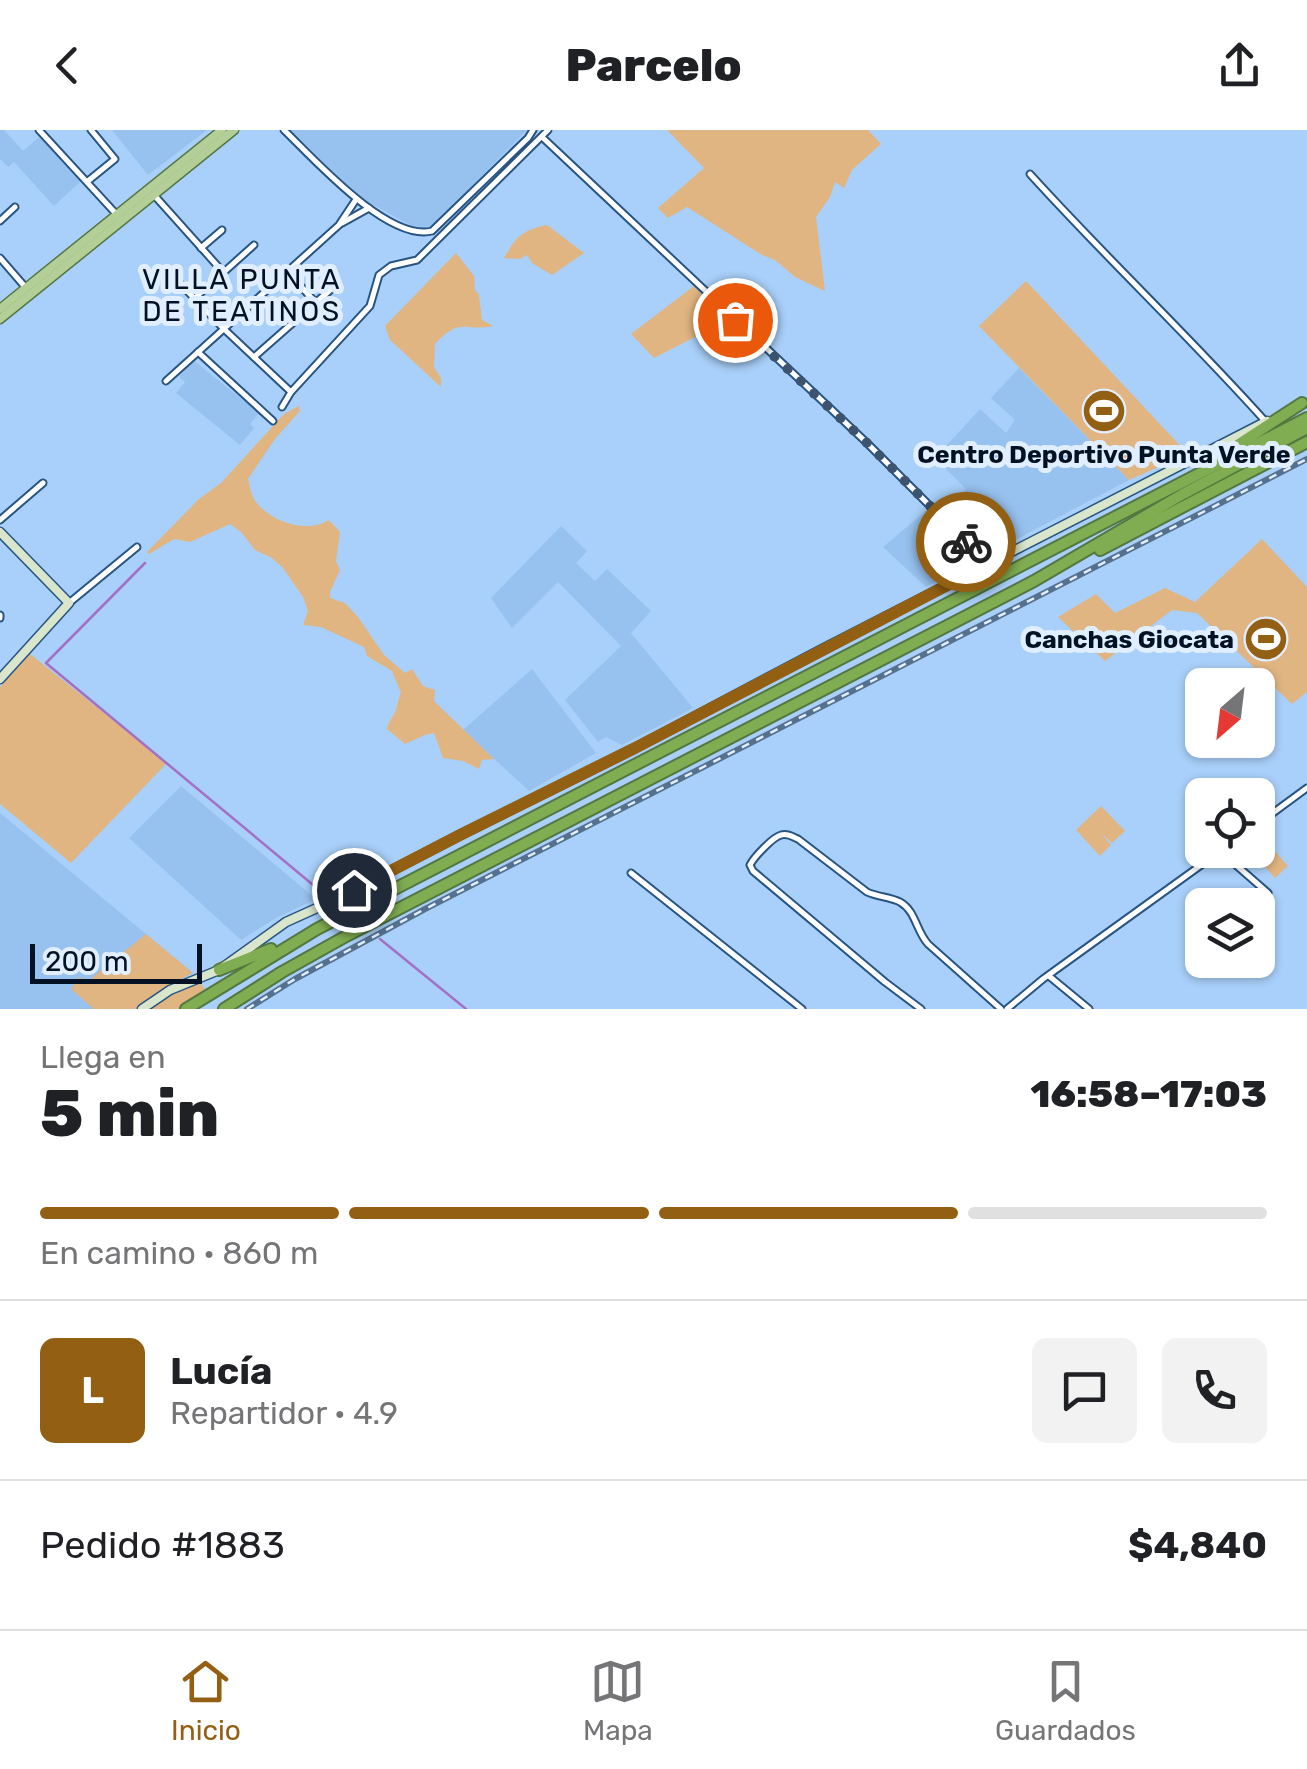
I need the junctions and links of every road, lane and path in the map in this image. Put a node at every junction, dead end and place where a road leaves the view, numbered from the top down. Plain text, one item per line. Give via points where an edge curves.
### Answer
1 (40, 130) edge
2 (92, 130) edge
3 (222, 130) edge
4 (234, 130) edge
5 (284, 130) edge
6 (533, 130) edge
7 (548, 130) edge
8 (542, 136) junction
9 (1030, 174) dead end
10 (88, 181) junction
11 (154, 194) junction
12 (355, 200) junction
13 (14, 207) dead end
14 (369, 208) junction
15 (120, 218) junction
16 (0, 220) edge
17 (340, 225) junction
18 (222, 230) dead end
19 (254, 245) dead end
20 (201, 248) junction
21 (0, 258) edge
22 (168, 271) dead end
23 (288, 271) junction
24 (223, 272) junction
25 (337, 284) dead end
26 (26, 288) junction
27 (195, 298) junction
28 (315, 302) junction
29 (0, 309) edge
30 (0, 319) edge
31 (223, 328) junction
32 (198, 352) junction
33 (254, 358) junction
34 (166, 381) dead end
35 (292, 392) junction
36 (1304, 402) edge
37 (282, 407) dead end
38 (1307, 418) edge
39 (273, 422) dead end
40 (1266, 422) junction
41 (1307, 428) edge
42 (1307, 442) edge
43 (43, 483) dead end
44 (1163, 494) junction
45 (0, 520) edge
46 (0, 532) edge
47 (137, 547) dead end
48 (988, 564) junction
49 (1034, 581) junction
50 (69, 603) junction
51 (0, 679) edge
52 (1307, 788) edge
53 (1275, 812) edge
54 (1197, 868) edge
55 (1240, 868) edge
56 (632, 873) dead end
57 (1262, 888) edge
58 (300, 938) junction
59 (219, 970) junction
60 (1048, 975) junction
61 (142, 1009) edge
62 (186, 1009) edge
63 (224, 1009) edge
64 (802, 1009) edge
65 (921, 1009) edge
66 (1004, 1009) edge
67 (1089, 1009) edge

1 - 10 street
2 - 10 street via 116,159
3 - 15 main road
4 - 11 main road
5 - 12 street
6 - 14 street via 432,231 410,231
7 - 8 street
8 - 35 street via 417,260 379,275 370,306
8 - 48 street
9 - 40 street
10 - 15 street
11 - 15 main road
11 - 20 street
12 - 14 street
12 - 17 street
13 - 16 street
14 - 17 street
15 - 26 main road
15 - 30 main road
17 - 23 street
18 - 20 street
19 - 24 street
20 - 24 street
21 - 26 street
22 - 27 street
23 - 28 street
23 - 31 street
24 - 27 street
25 - 28 street
26 - 29 main road
27 - 31 street
28 - 33 street
31 - 32 street
31 - 33 street
32 - 34 street
32 - 39 street
33 - 35 street
35 - 37 street
36 - 40 street
36 - 44 highway
38 - 44 highway
40 - 48 street
41 - 49 highway
42 - 49 highway
43 - 45 street
44 - 58 highway
46 - 50 street
47 - 50 street
48 - 59 street via 286,922
49 - 63 highway via 358,930
50 - 51 street
52 - 53 street
54 - 60 street
55 - 57 street
56 - 64 street
58 - 59 highway
58 - 62 highway
59 - 61 street
60 - 66 street
60 - 67 street
65 - 66 street via 752,869 751,860 780,835 798,840 867,892 906,906 928,944

